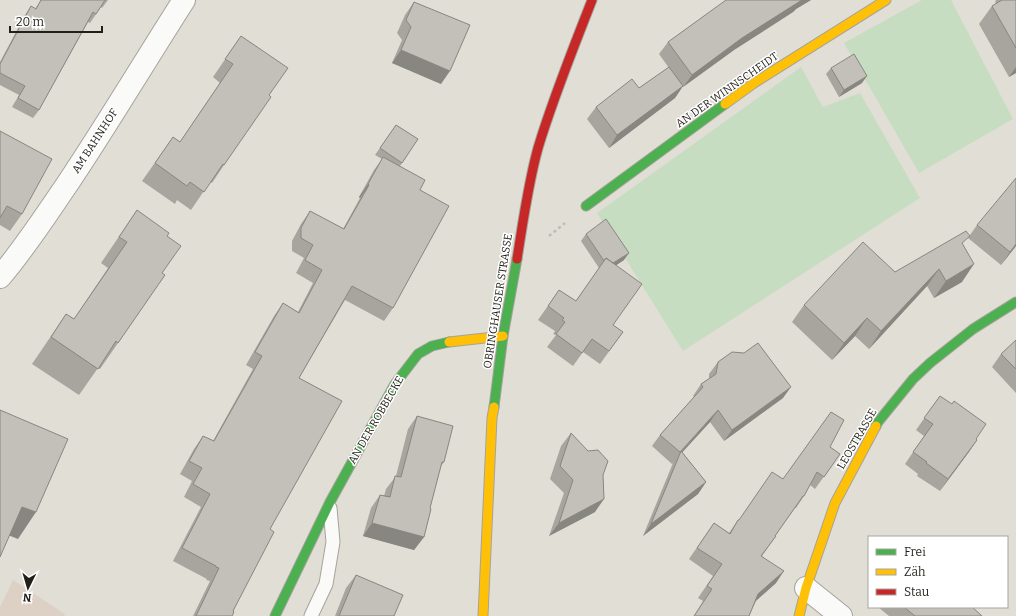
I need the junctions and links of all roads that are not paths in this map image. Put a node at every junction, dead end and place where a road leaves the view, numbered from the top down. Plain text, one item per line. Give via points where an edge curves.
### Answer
1 (184, 0) edge
2 (592, 0) edge
3 (886, 0) edge
4 (586, 206) road end
5 (0, 277) edge
6 (1016, 302) edge
7 (503, 336) junction
8 (330, 502) junction
9 (806, 588) junction
10 (275, 616) edge
11 (311, 616) edge
12 (483, 616) edge
13 (799, 616) edge
14 (841, 616) edge

1 - 5 street, AM BAHNHOF via 84,159 16,259
2 - 7 street, OBRINGHAUSER STRASSE via 538,149 528,189
3 - 4 street, AN DER WINNSCHEIDT via 754,83
6 - 9 street, LEOSTRASSE via 973,329 930,363 913,379 878,422 835,503
7 - 8 street, AN DER ROBBECKE via 449,342 432,346 418,354 395,384
7 - 12 street, OBRINGHAUSER STRASSE via 492,418
8 - 10 street, AN DER ROBBECKE
8 - 11 lane via 333,542 326,584
9 - 13 street, LEOSTRASSE
9 - 14 street

